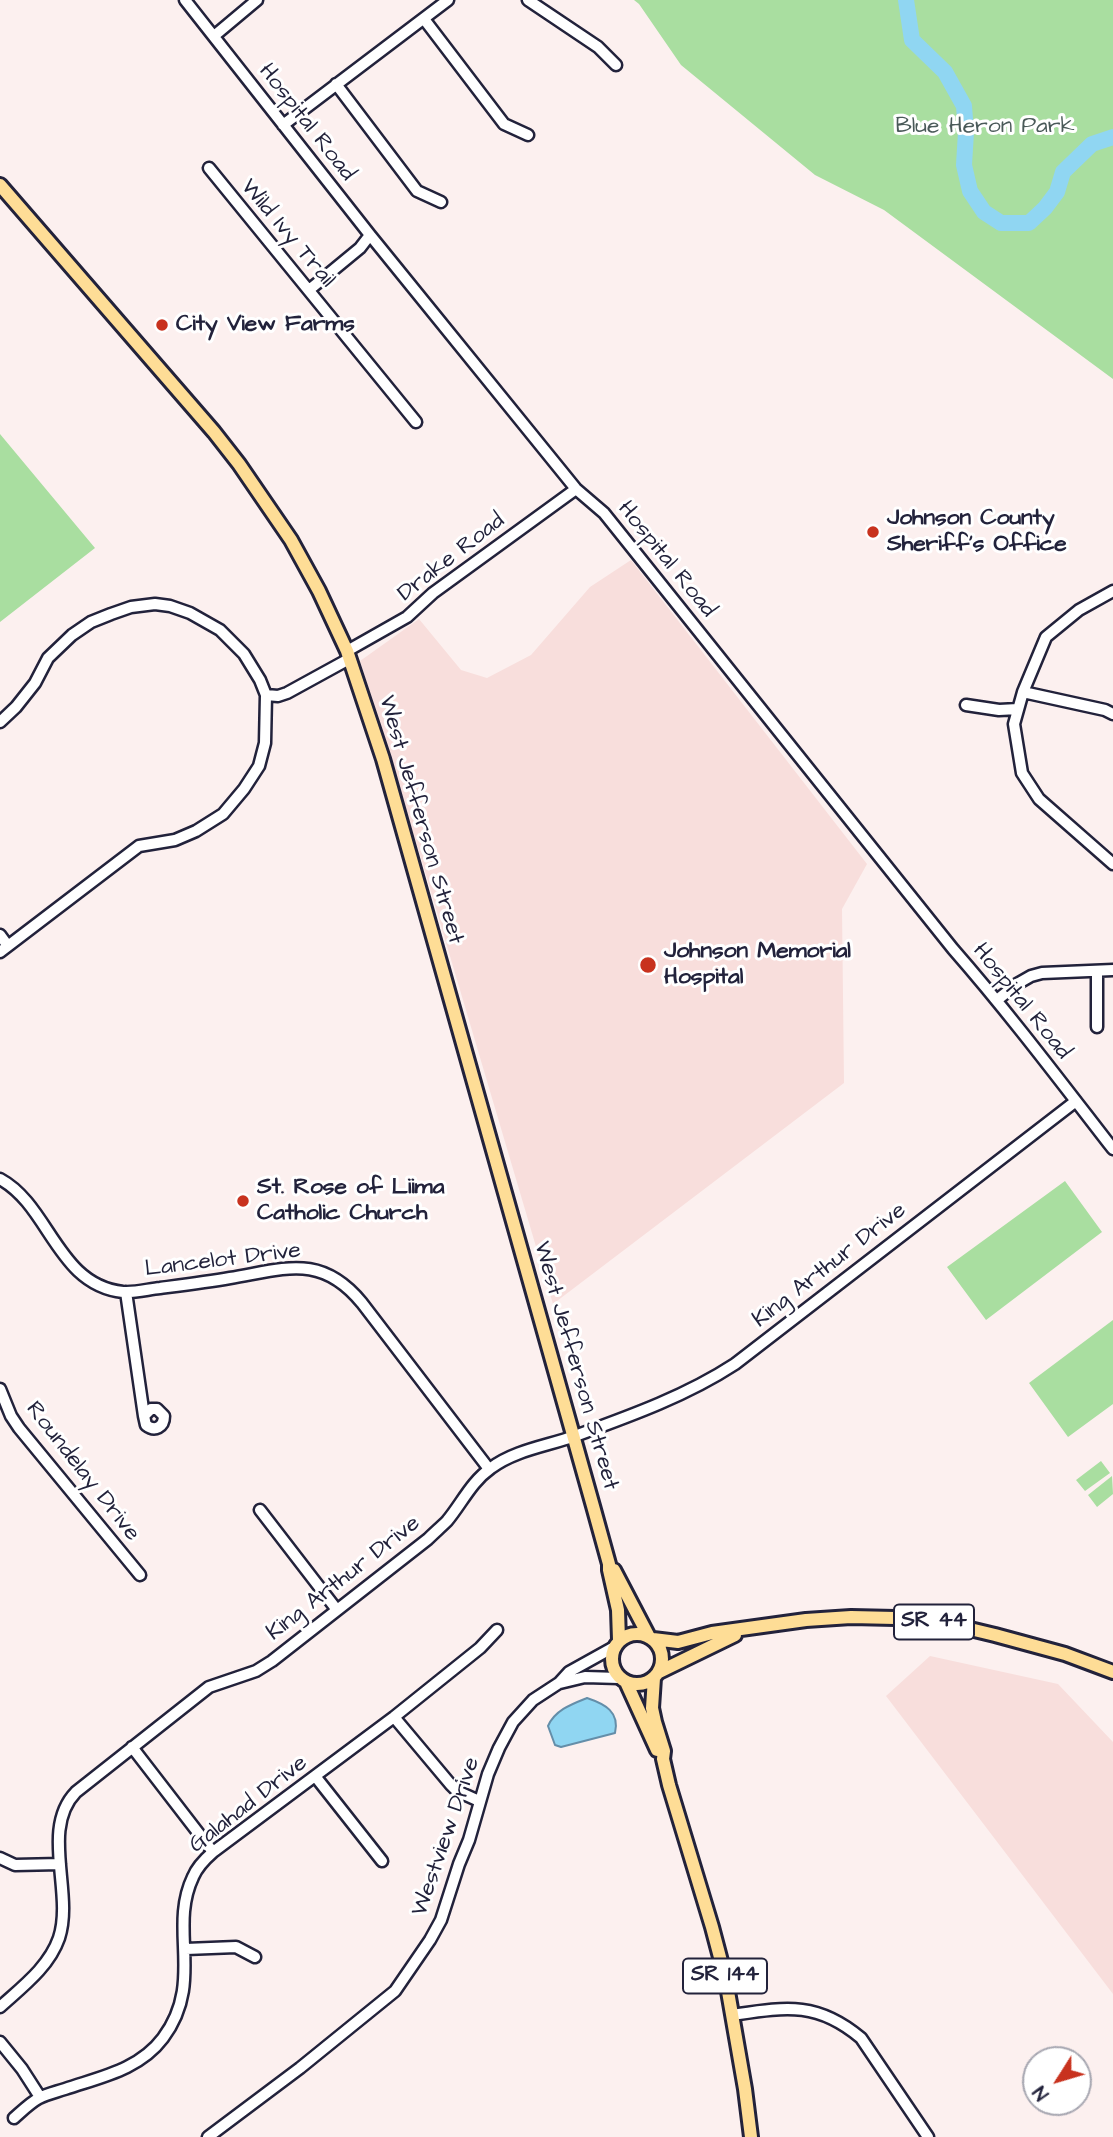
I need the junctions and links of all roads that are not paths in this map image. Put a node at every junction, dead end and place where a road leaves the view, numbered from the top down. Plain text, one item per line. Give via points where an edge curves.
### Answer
1 (185, 0) edge
2 (257, 0) edge
3 (448, 0) edge
4 (528, 0) edge
5 (424, 19) junction
6 (214, 36) junction
7 (616, 65) dead end
8 (336, 84) junction
9 (283, 124) junction
10 (528, 135) dead end
11 (209, 168) dead end
12 (0, 185) edge
13 (441, 202) dead end
14 (370, 235) junction
15 (309, 290) junction
16 (416, 422) dead end
17 (576, 489) junction
18 (1113, 591) edge
19 (348, 655) junction
20 (1023, 692) junction
21 (266, 695) junction
22 (966, 705) dead end
23 (1018, 709) junction
24 (1113, 714) edge
25 (0, 722) edge
26 (1113, 864) edge
27 (0, 935) edge
28 (4, 949) edge
29 (1113, 970) edge
30 (1097, 972) junction
31 (997, 1000) junction
32 (1097, 1027) dead end
33 (1076, 1101) junction
34 (1113, 1149) edge
35 (0, 1179) edge
36 (126, 1292) junction
37 (0, 1389) edge
38 (144, 1416) dead end
39 (574, 1436) junction
40 (489, 1469) junction
41 (260, 1510) dead end
42 (609, 1564) junction
43 (139, 1575) dead end
44 (337, 1610) junction
45 (748, 1629) junction
46 (497, 1630) dead end
47 (650, 1637) junction
48 (617, 1643) junction
49 (1113, 1672) edge
50 (657, 1675) junction
51 (622, 1680) junction
52 (559, 1683) junction
53 (394, 1717) junction
54 (132, 1747) junction
55 (663, 1759) junction
56 (315, 1776) junction
57 (479, 1801) junction
58 (213, 1852) junction
59 (0, 1858) edge
60 (382, 1861) dead end
61 (60, 1864) junction
62 (186, 1949) junction
63 (255, 1957) dead end
64 (0, 2007) edge
65 (732, 2015) junction
66 (0, 2042) edge
67 (40, 2097) junction
68 (13, 2118) dead end
69 (208, 2137) edge
70 (751, 2137) edge
71 (928, 2137) edge

1 - 6 street, Hospital Road
2 - 6 street
3 - 5 street
4 - 7 street via 598,47
5 - 8 street
5 - 10 street via 504,124
6 - 9 street, Hospital Road
8 - 9 street
8 - 13 street via 417,191
9 - 14 street, Hospital Road
11 - 15 street, Wild Ivy Trail
12 - 19 main road, West Jefferson Street via 239,464 291,540
14 - 15 street
14 - 17 street, Hospital Road
15 - 16 street, Wild Ivy Trail
17 - 19 street, Drake Road via 407,617
17 - 31 street, Hospital Road via 604,513
18 - 20 street via 1079,610 1046,637
19 - 21 street, Drake Road via 287,694
19 - 39 main road, West Jefferson Street via 383,759
20 - 23 street
20 - 24 street
21 - 25 street via 244,654 220,630 161,603 111,614 72,635 48,658 35,683
21 - 28 street via 265,743 258,766 223,814 175,840 139,846
22 - 23 street
23 - 26 street via 1014,724 1022,773 1039,799
27 - 28 street
29 - 30 street
30 - 31 street via 1031,976
30 - 32 street
31 - 33 street, Hospital Road
33 - 34 street, Hospital Road
33 - 39 street, King Arthur Drive via 735,1364 677,1396
35 - 36 street, Lancelot Drive via 20,1195 75,1269 99,1286
36 - 38 street
36 - 40 street, Lancelot Drive via 285,1268 309,1268 342,1281
37 - 43 street, Roundelay Drive via 19,1427
39 - 40 street, King Arthur Drive via 521,1452
39 - 42 main road, West Jefferson Street
40 - 44 street, King Arthur Drive via 428,1539
41 - 44 street
42 - 47 main road, West Jefferson Street
42 - 48 main road, West Jefferson Street via 618,1610
44 - 54 street, King Arthur Drive via 256,1671 209,1687
45 - 47 main road, SR 44 via 678,1642
45 - 49 main road, SR 44 via 851,1617 945,1623 1065,1654
45 - 50 main road, SR 44
46 - 53 street, Galahad Drive
47 - 48 main road via 635,1633
47 - 50 main road via 662,1657
48 - 51 main road via 611,1663
48 - 52 street, Westview Drive
50 - 51 main road via 641,1684
50 - 55 main road, SR 144 via 652,1708
51 - 52 street, Westview Drive via 585,1677
51 - 55 main road, SR 144
52 - 57 street, Westview Drive via 533,1700 513,1722
53 - 56 street, Galahad Drive
53 - 57 street via 451,1785
54 - 58 street
54 - 61 street, King Arthur Drive via 68,1800 60,1826
55 - 65 main road, SR 144 via 712,1927
56 - 58 street, Galahad Drive
56 - 60 street
57 - 69 street, Westview Drive via 441,1920 395,1991
58 - 62 street, Galahad Drive via 189,1885
59 - 61 street via 15,1865
61 - 64 street, King Arthur Drive via 63,1920 58,1940 48,1961
62 - 63 street via 236,1947
62 - 67 street, Galahad Drive via 182,2001 163,2038 128,2068
65 - 70 main road, SR 144
65 - 71 street via 798,2009 824,2014 848,2027 862,2038
66 - 67 street
67 - 68 street, Galahad Drive

